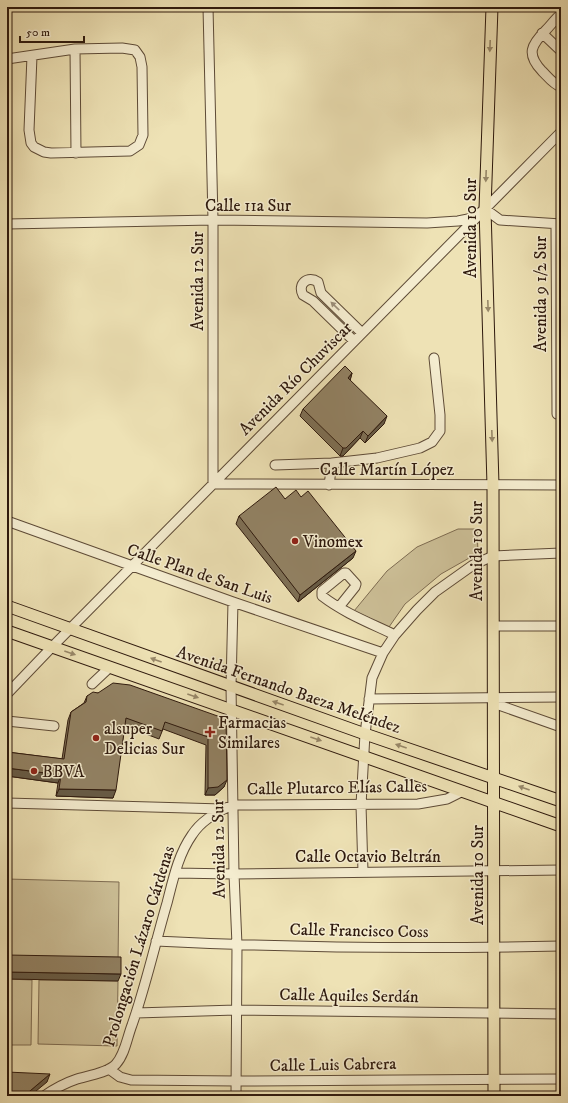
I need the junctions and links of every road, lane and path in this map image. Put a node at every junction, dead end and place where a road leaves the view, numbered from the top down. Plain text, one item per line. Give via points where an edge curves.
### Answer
1 (208, 7) edge
2 (492, 7) edge
3 (560, 16) edge
4 (542, 33) junction
5 (75, 49) junction
6 (561, 51) edge
7 (32, 56) junction
8 (7, 59) edge
9 (561, 87) edge
10 (561, 132) edge
11 (76, 153) junction
12 (485, 209) junction
13 (213, 220) junction
14 (7, 224) edge
15 (558, 224) edge
16 (362, 333) junction
17 (354, 341) junction
18 (434, 358) dead end
19 (559, 365) edge
20 (557, 414) dead end
21 (332, 463) junction
22 (275, 465) dead end
23 (213, 484) junction
24 (330, 485) junction
25 (493, 485) junction
26 (561, 486) edge
27 (7, 521) edge
28 (561, 553) edge
29 (493, 556) junction
30 (132, 566) junction
31 (233, 602) junction
32 (7, 606) edge
33 (339, 607) dead end
34 (493, 626) junction
35 (561, 626) edge
36 (70, 629) junction
37 (7, 631) edge
38 (395, 635) junction
39 (52, 647) junction
40 (383, 652) junction
41 (110, 667) junction
42 (92, 684) dead end
43 (231, 686) junction
44 (7, 694) edge
45 (561, 698) edge
46 (368, 699) junction
47 (494, 700) junction
48 (231, 710) junction
49 (7, 721) edge
50 (54, 726) dead end
51 (561, 727) edge
52 (365, 734) junction
53 (364, 756) junction
54 (494, 777) junction
55 (463, 791) junction
56 (561, 801) edge
57 (493, 802) junction
58 (7, 803) edge
59 (233, 805) junction
60 (361, 805) junction
61 (223, 810) junction
62 (561, 826) edge
63 (561, 870) edge
64 (363, 872) junction
65 (494, 872) junction
66 (175, 873) junction
67 (234, 874) junction
68 (156, 941) junction
69 (236, 945) junction
70 (561, 946) edge
71 (494, 948) junction
72 (236, 1010) junction
73 (136, 1013) junction
74 (494, 1014) junction
75 (561, 1014) edge
76 (109, 1070) junction
77 (494, 1079) junction
78 (561, 1079) edge
79 (236, 1081) junction
80 (44, 1096) edge
81 (236, 1096) edge
82 (494, 1096) edge

1 - 13 street, Avenida 12 Sur
2 -> 12 main road, Avenida 10 Sur
3 - 4 street
4 - 6 street
4 - 9 street via 532,45 533,60 551,81
5 - 7 street
5 - 11 street
5 - 11 street via 131,48 138,53 142,68 143,135 139,144 130,151
7 - 8 street
7 - 11 street via 29,130 31,143 44,152
10 - 12 street, Avenida Río Chuviscar
12 - 13 street, Calle 11a Sur via 473,218 427,223
12 - 15 street via 500,220
12 - 16 street, Avenida Río Chuviscar
12 -> 25 main road, Avenida 10 Sur
13 - 14 street, Calle 11a Sur
13 - 23 street, Avenida 12 Sur
15 - 19 street, Avenida 9 1/2 Sur
16 - 17 street, Avenida Río Chuviscar
16 -> 17 street via 321,293 318,282 312,279 303,283 303,295 313,301
17 - 23 street, Avenida Río Chuviscar
18 - 21 street via 440,431 432,442 420,448 377,458
19 - 20 street, Avenida 9 1/2 Sur
21 - 22 street
21 - 24 street
23 - 24 street, Calle Martín López
23 - 30 street, Avenida Río Chuviscar
24 - 25 street, Calle Martín López
25 - 26 street, Calle Martín López
25 - 29 main road, Avenida 10 Sur
27 - 30 street, Calle Plan de San Luis
28 - 29 street
29 - 34 main road, Avenida 10 Sur
29 - 38 street via 473,565 434,592
30 - 31 street, Calle Plan de San Luis
30 - 36 street, Avenida Río Chuviscar
31 - 40 street, Calle Plan de San Luis
31 - 43 street, Avenida 12 Sur
32 - 36 main road, Avenida Fernando Baeza Meléndez
33 - 38 street
34 - 35 street
34 - 47 main road, Avenida 10 Sur
36 - 39 street, Avenida Río Chuviscar
43 -> 36 main road, Avenida Fernando Baeza Meléndez
37 - 39 main road
38 - 40 street
39 -> 41 main road
39 - 44 street, Avenida Río Chuviscar
40 - 46 street via 372,678
41 - 42 street
41 -> 48 main road
43 - 48 street, Avenida 12 Sur
52 -> 43 main road, Avenida Fernando Baeza Meléndez
45 - 47 street
46 - 47 street
46 - 52 street
47 - 51 street
47 - 54 main road, Avenida 10 Sur
48 -> 53 main road
48 - 59 street, Avenida 12 Sur
49 - 50 street
52 - 53 street
54 -> 52 main road, Avenida Fernando Baeza Meléndez
53 - 55 main road
53 - 60 street
56 -> 54 main road, Avenida Fernando Baeza Meléndez
54 - 57 main road, Avenida 10 Sur
55 - 57 main road
55 - 60 street, Calle Plutarco Elías Calles via 447,799 418,804
57 - 62 main road
57 - 65 main road, Avenida 10 Sur
58 - 61 street
59 - 60 street, Calle Plutarco Elías Calles
59 - 61 street, Prolongación Lázaro Cárdenas
59 - 67 street, Avenida 12 Sur
60 - 64 street
61 - 66 street, Prolongación Lázaro Cárdenas via 193,833 183,849
63 - 65 street, Calle Octavio Beltrán
64 - 65 street, Calle Octavio Beltrán
64 - 67 street, Calle Octavio Beltrán
65 - 71 main road, Avenida 10 Sur
66 - 67 street, Calle Octavio Beltrán
66 - 68 street, Prolongación Lázaro Cárdenas
67 - 69 street, Avenida 12 Sur
68 - 69 street, Calle Francisco Coss
68 - 73 street, Prolongación Lázaro Cárdenas
69 - 71 street, Calle Francisco Coss
69 - 72 street, Avenida 12 Sur
70 - 71 street, Calle Francisco Coss
71 - 74 main road, Avenida 10 Sur
72 - 73 street, Calle Aquiles Serdán
72 - 74 street, Calle Aquiles Serdán
72 - 79 street, Avenida 12 Sur
73 - 76 street, Prolongación Lázaro Cárdenas via 120,1058
74 - 75 street, Calle Aquiles Serdán
74 - 77 main road, Avenida 10 Sur
76 - 79 street, Calle Luis Cabrera via 120,1077 132,1080
76 - 80 street, Prolongación Lázaro Cárdenas via 75,1080
77 - 78 street, Calle Luis Cabrera
77 - 79 street, Calle Luis Cabrera
77 - 82 main road, Avenida 10 Sur
79 - 81 street, Avenida 12 Sur

